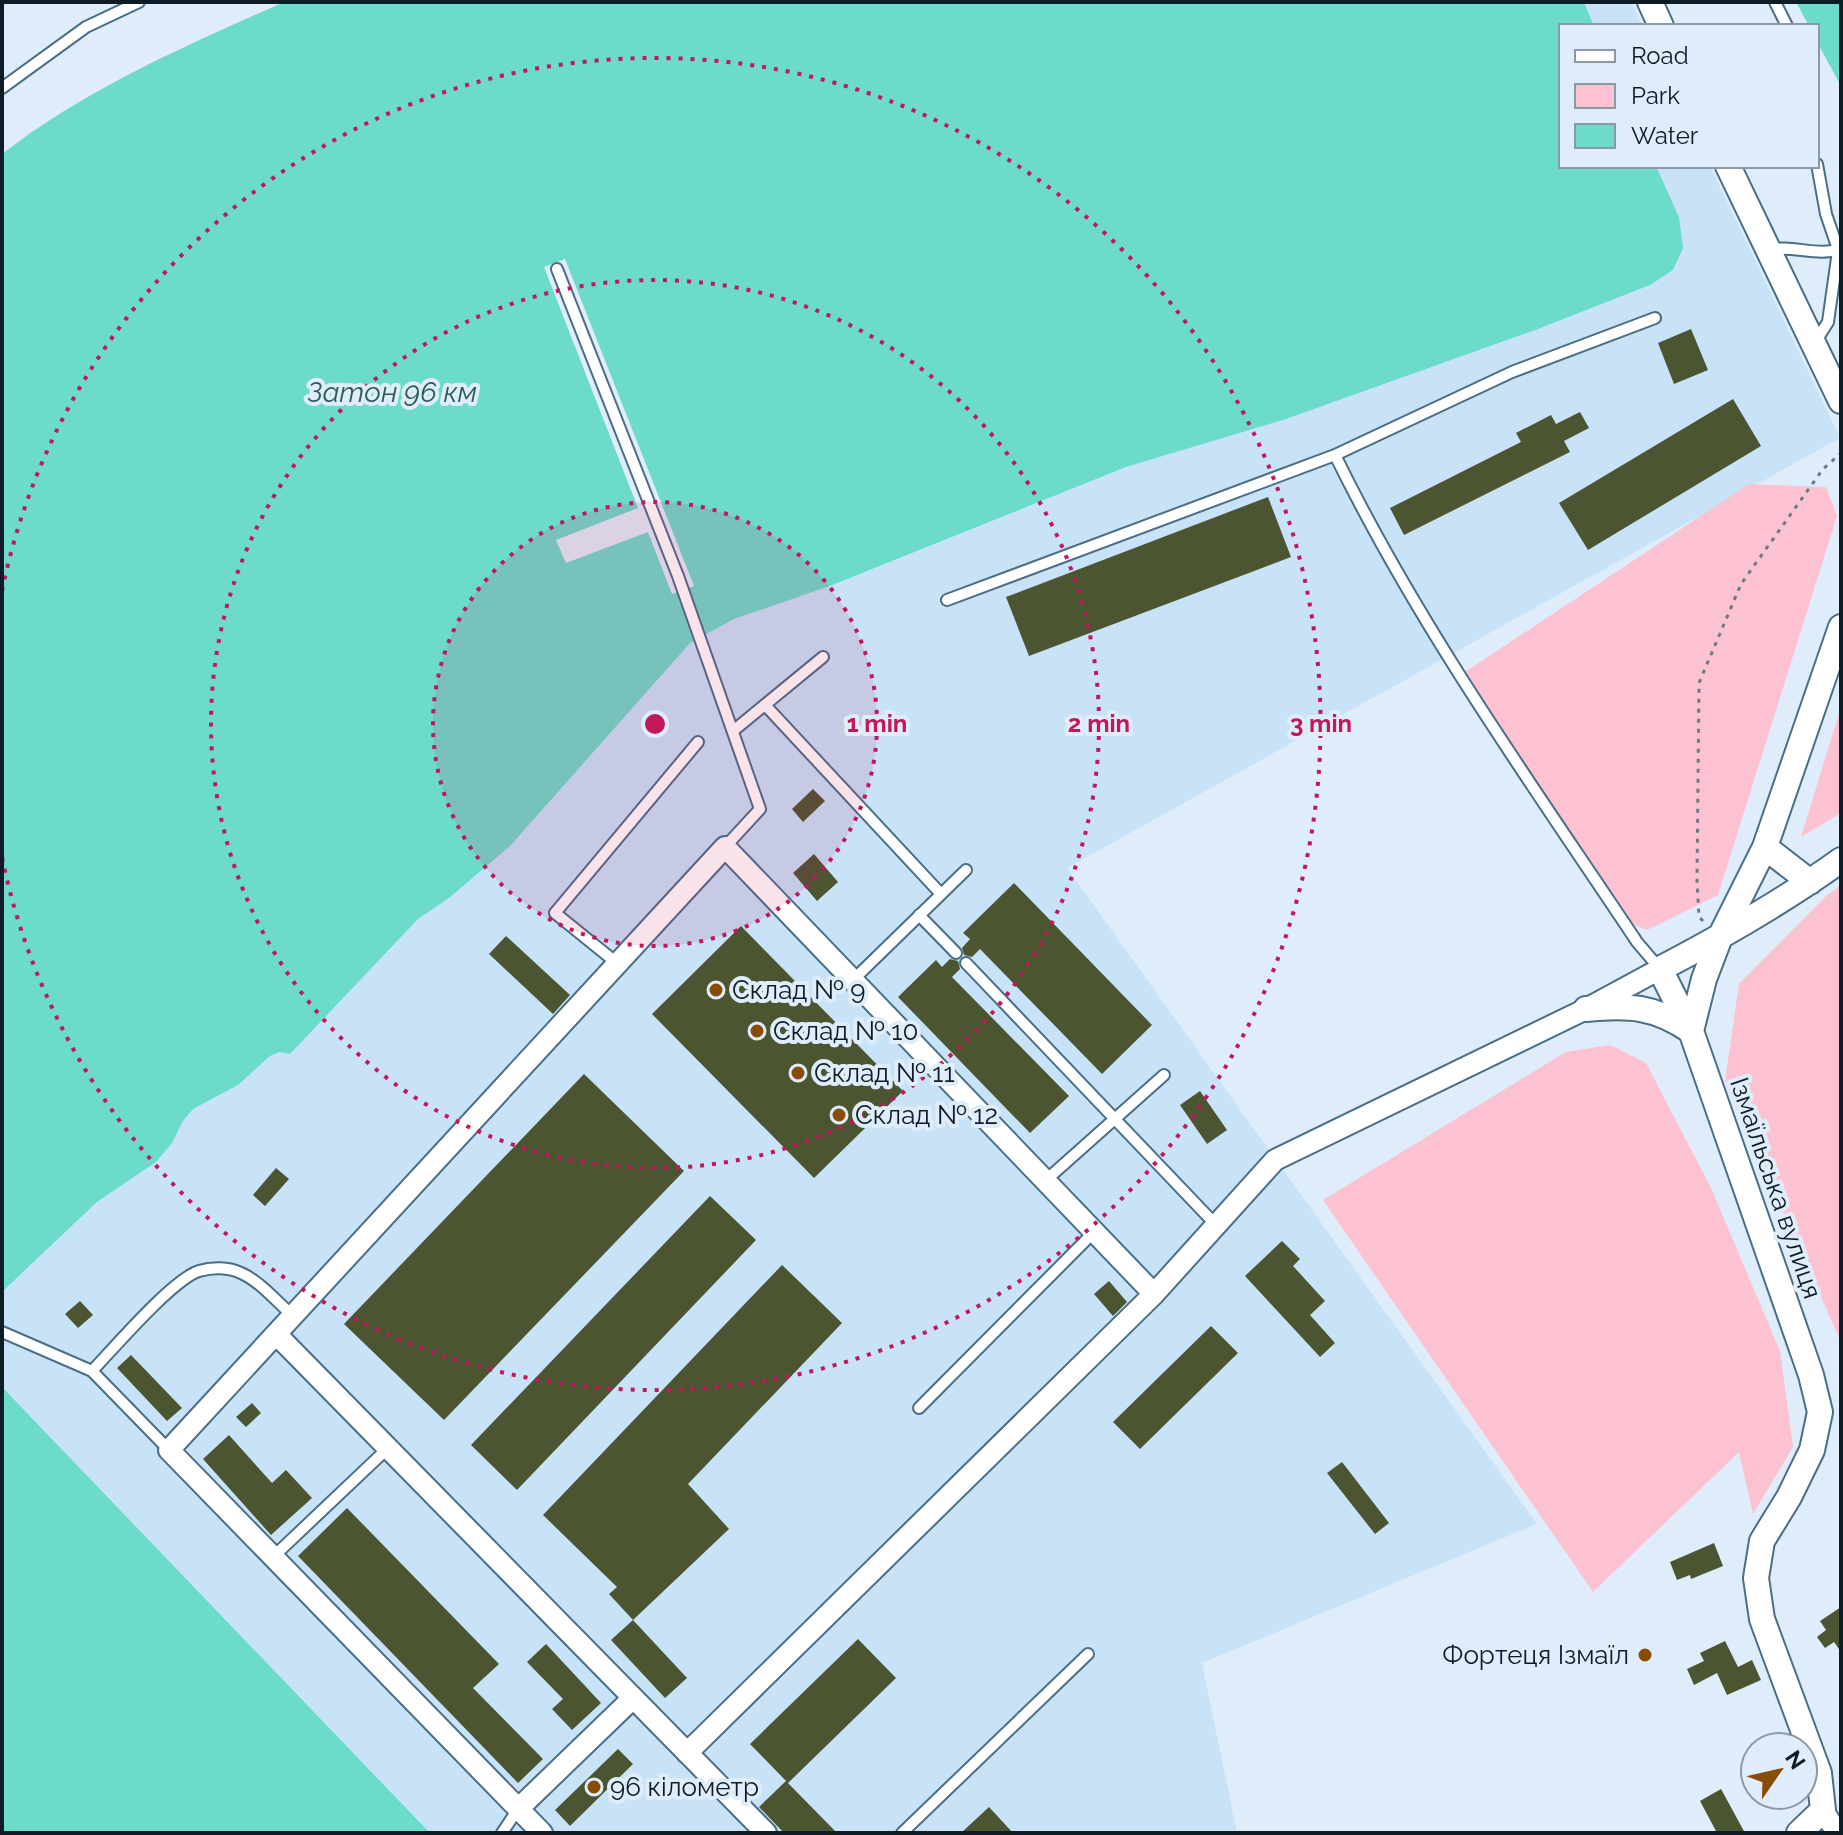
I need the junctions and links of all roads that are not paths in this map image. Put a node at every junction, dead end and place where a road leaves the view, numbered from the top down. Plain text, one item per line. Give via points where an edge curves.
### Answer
1 (139, 2) edge
2 (1650, 2) edge
3 (1775, 2) edge
4 (1660, 24) edge
5 (1786, 24) edge
6 (2, 88) edge
7 (1729, 168) edge
8 (1818, 168) edge
9 (1769, 250) junction
10 (1840, 252) edge
11 (557, 269) dead end
12 (1655, 318) dead end
13 (1814, 345) junction
14 (1841, 401) edge
15 (1335, 455) junction
16 (947, 600) dead end
17 (1841, 627) edge
18 (823, 657) dead end
19 (765, 705) junction
20 (733, 731) junction
21 (698, 742) dead end
22 (725, 847) junction
23 (1765, 847) junction
24 (1841, 860) edge
25 (966, 870) dead end
26 (1810, 882) junction
27 (941, 894) junction
28 (919, 915) junction
29 (1720, 937) junction
30 (956, 953) dead end
31 (966, 963) dead end
32 (618, 964) junction
33 (1660, 969) junction
34 (853, 980) junction
35 (1586, 1009) junction
36 (1691, 1031) junction
37 (1164, 1075) dead end
38 (1114, 1120) junction
39 (1045, 1181) junction
40 (1216, 1225) junction
41 (1094, 1232) junction
42 (1154, 1294) junction
43 (293, 1316) junction
44 (2, 1332) edge
45 (276, 1334) junction
46 (92, 1371) junction
47 (919, 1408) dead end
48 (388, 1448) junction
49 (169, 1450) junction
50 (273, 1557) junction
51 (1088, 1654) dead end
52 (633, 1698) junction
53 (687, 1753) junction
54 (518, 1809) junction
55 (1823, 1810) junction
56 (502, 1833) edge
57 (542, 1833) edge
58 (766, 1833) edge
59 (902, 1833) edge
60 (1799, 1833) edge
61 (1837, 1833) edge

1 - 6 lane via 86,27
2 - 4 street
3 - 5 lane
7 - 9 street
8 - 10 lane
9 - 10 lane
9 - 13 street
10 - 13 lane via 1828,322
11 - 20 lane
12 - 15 lane via 1512,372
13 - 14 street
15 - 16 lane
15 - 33 lane via 1447,657
17 - 23 street
18 - 19 lane
19 - 20 lane
19 - 27 lane
20 - 22 lane via 760,809
21 - 32 lane via 555,913
22 - 32 street
22 - 34 street
23 - 26 street
23 - 29 street
24 - 26 street
25 - 27 lane
26 - 29 street
27 - 28 lane
28 - 30 lane
28 - 34 lane
29 - 33 street
29 - 36 street
31 - 38 lane
32 - 43 street
33 - 35 street
33 - 36 street, Ізмаїльська вулиця
34 - 39 street
35 - 36 street via 1646,1008
35 - 40 street via 1275,1160
36 - 55 street, Ізмаїльська вулиця via 1820,1412 1812,1450 1762,1541 1756,1578 1762,1619 1819,1773
37 - 38 lane
38 - 39 lane
38 - 40 lane
39 - 41 street
40 - 42 street
41 - 42 street
41 - 47 lane
42 - 53 street
43 - 45 street
43 - 46 lane via 240,1272 198,1271 180,1280
44 - 46 lane
45 - 48 street
45 - 49 street
46 - 49 lane
48 - 50 lane
48 - 52 street
49 - 50 street
50 - 54 street
51 - 59 lane
52 - 53 street
52 - 54 street
53 - 58 street
54 - 56 lane
54 - 57 street
55 - 60 street
55 - 61 street, Ізмаїльська вулиця

